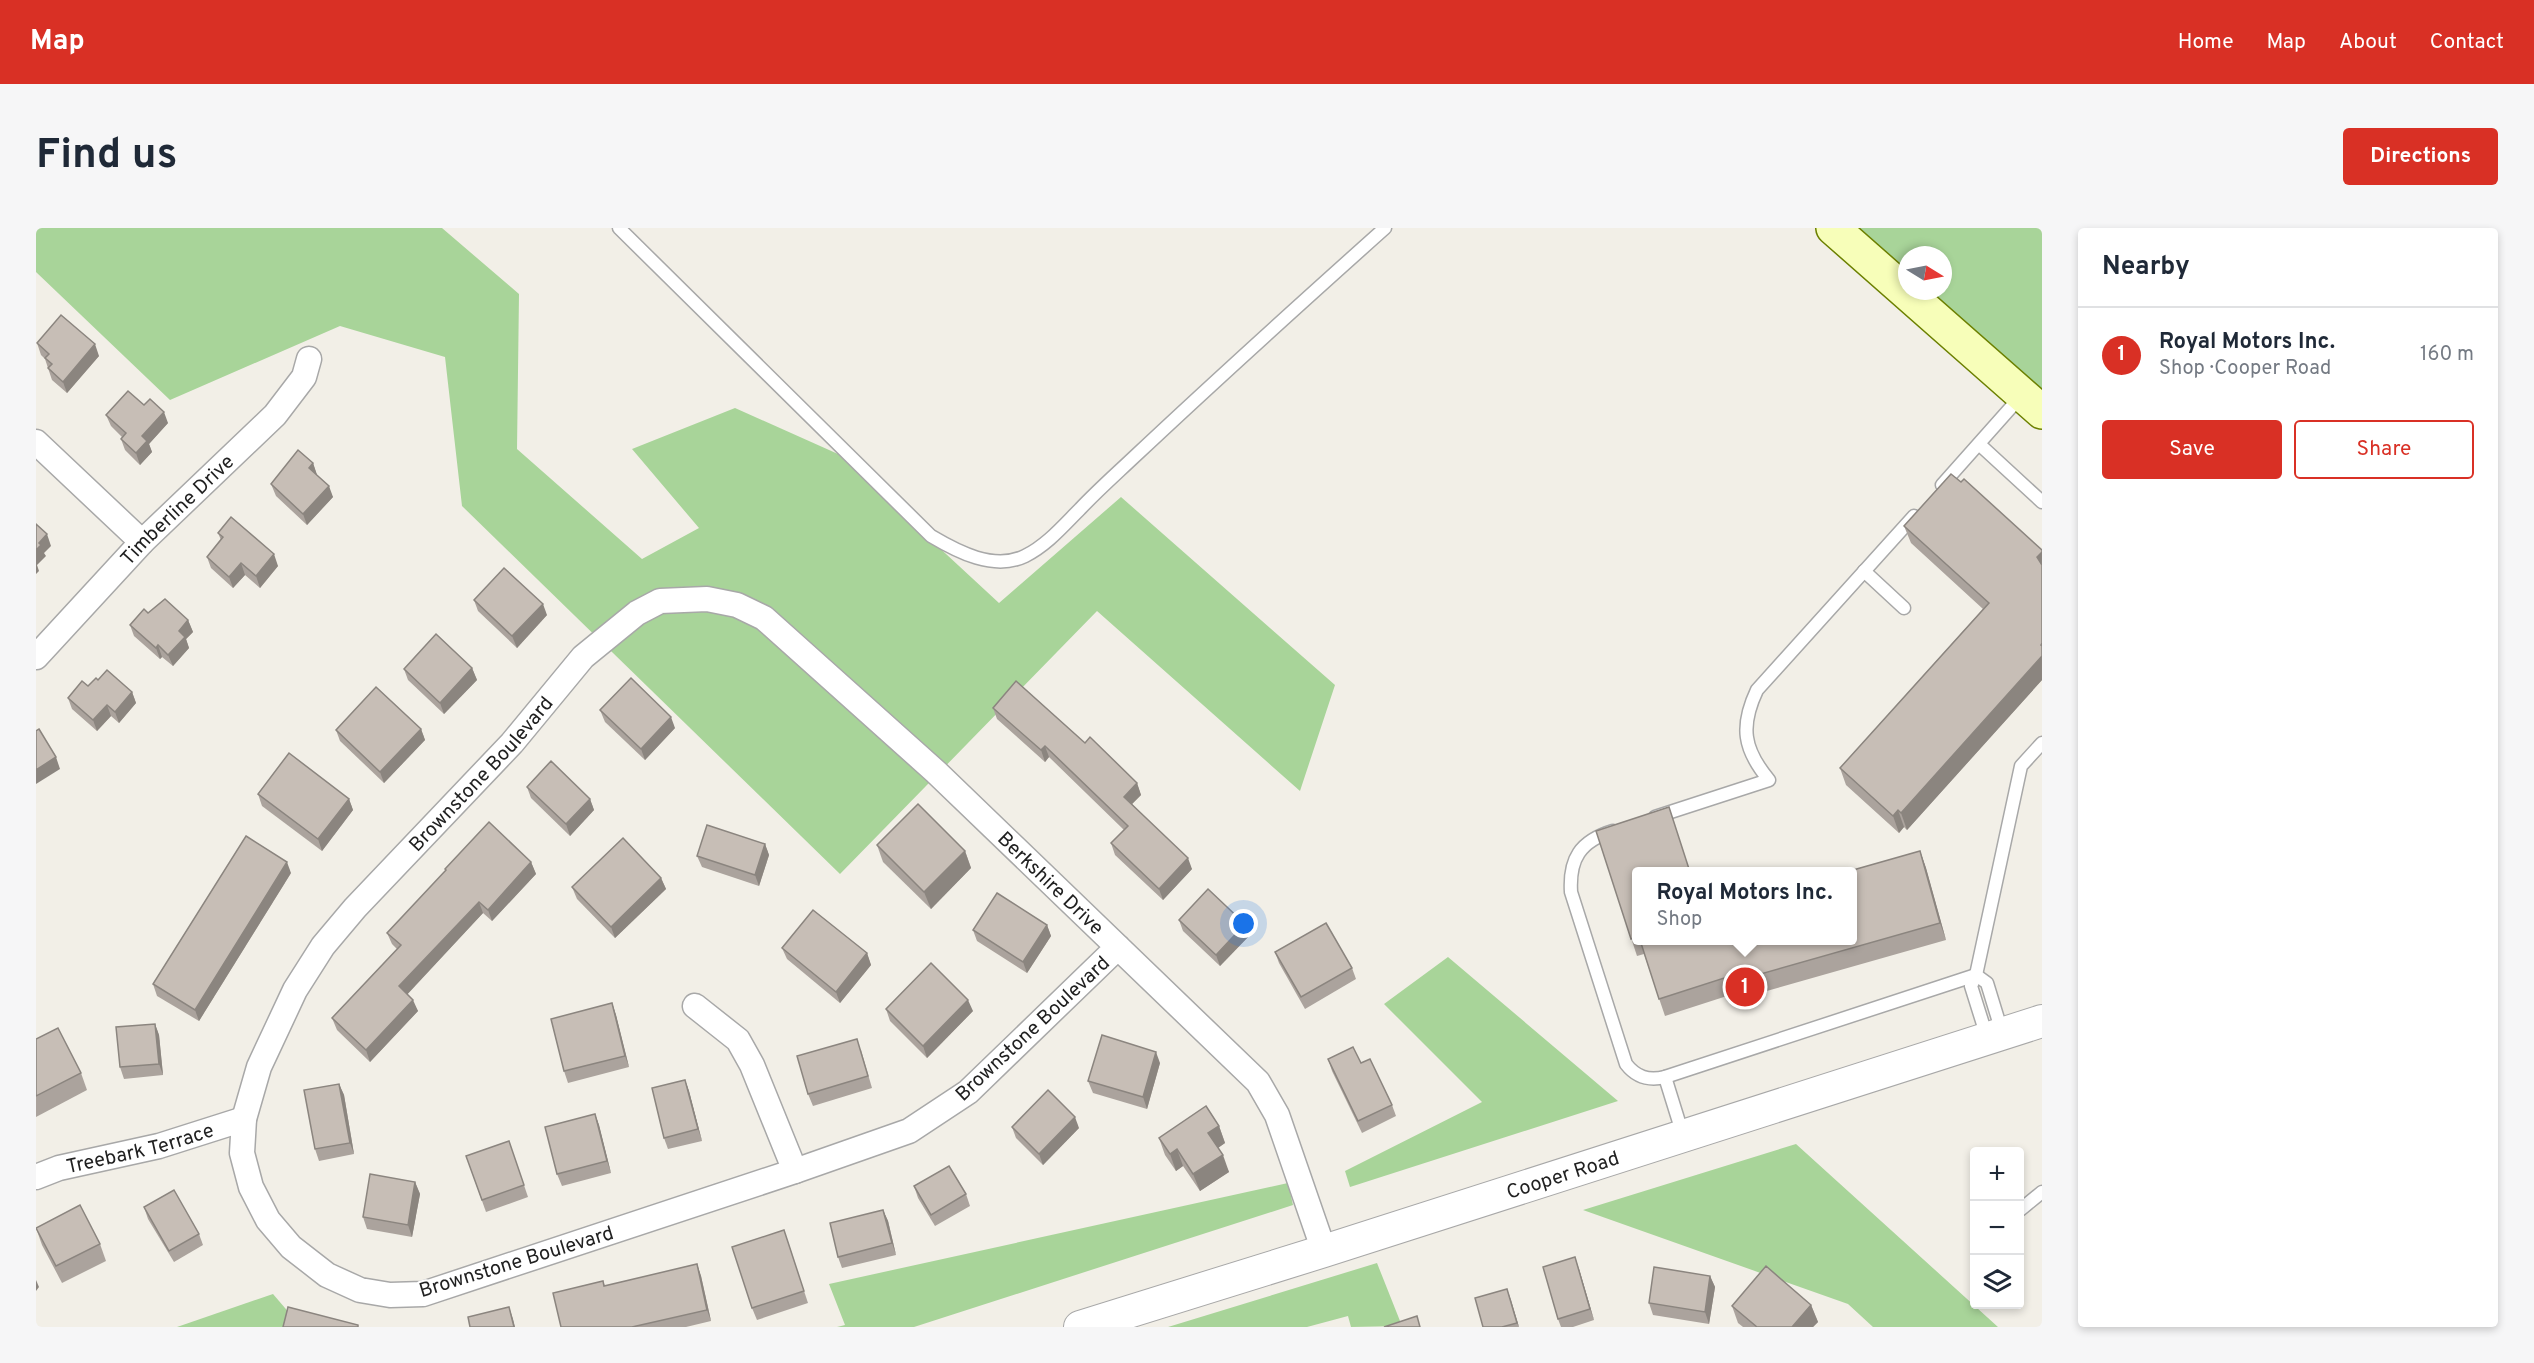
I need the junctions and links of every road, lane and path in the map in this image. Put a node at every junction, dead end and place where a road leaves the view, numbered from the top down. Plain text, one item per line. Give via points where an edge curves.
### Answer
1 (619, 228) edge
2 (1385, 228) edge
3 (1833, 228) edge
4 (309, 359) dead end
5 (2032, 404) edge
6 (36, 442) edge
7 (1978, 444) junction
8 (2042, 502) edge
9 (142, 542) junction
10 (1864, 572) junction
11 (689, 600) joint
12 (1904, 608) dead end
13 (36, 657) edge
14 (2042, 743) edge
15 (1643, 821) edge
16 (1622, 828) edge
17 (1118, 947) junction
18 (1976, 975) junction
19 (695, 1006) dead end
20 (2042, 1021) edge
21 (1995, 1036) junction
22 (1665, 1077) junction
23 (244, 1119) junction
24 (1683, 1135) junction
25 (795, 1171) junction
26 (36, 1177) edge
27 (2042, 1192) edge
28 (2024, 1206) edge
29 (1324, 1251) junction
30 (1080, 1327) edge

1 - 2 lane via 931,536 958,552 1008,561 1049,540 1102,486
3 - 5 main road
4 - 9 street, Timberline Drive via 304,377 275,415
5 - 7 lane
6 - 9 street
7 - 8 lane
7 - 10 lane
9 - 13 street, Timberline Drive
10 - 12 lane
10 - 15 lane via 1757,690 1749,707 1748,747 1770,780
11 - 17 street, Berkshire Drive via 737,605 764,618 936,772
11 - 23 street, Brownstone Boulevard via 660,601 637,613 582,657 512,742 355,908 323,946 295,990 259,1067
14 - 18 lane via 2021,766
16 - 22 lane via 1586,844 1575,858 1571,892 1626,1064 1631,1071 1647,1078
17 - 25 street, Brownstone Boulevard via 968,1092 909,1131
17 - 29 street, Berkshire Drive via 1258,1082 1277,1115
18 - 21 lane via 1971,986
18 - 22 lane
19 - 25 street via 738,1040
20 - 21 street, Cooper Road
21 - 24 street, Cooper Road
22 - 24 lane
23 - 25 street, Brownstone Boulevard via 242,1153 251,1187 268,1220 291,1247 327,1275 360,1290 390,1295 423,1294
23 - 26 street, Treebark Terrace via 159,1146 58,1168
24 - 29 street, Cooper Road
27 - 28 lane
29 - 30 street, Cooper Road

